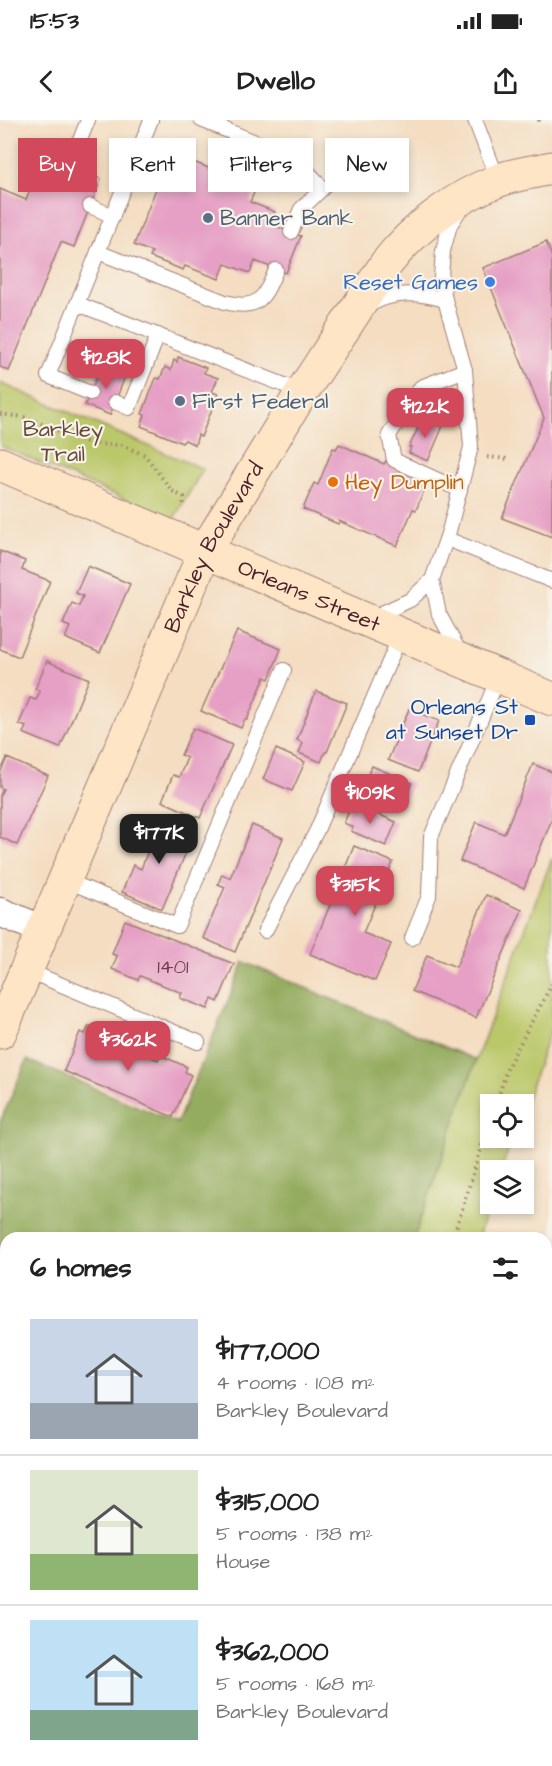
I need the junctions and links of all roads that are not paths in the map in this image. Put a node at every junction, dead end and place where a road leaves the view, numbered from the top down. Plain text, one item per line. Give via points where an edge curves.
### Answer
1 (88, 120) edge
2 (151, 120) edge
3 (201, 120) edge
4 (475, 120) edge
5 (81, 138) edge
6 (552, 168) edge
7 (484, 187) junction
8 (90, 206) dead end
9 (113, 216) junction
10 (291, 232) dead end
11 (98, 252) junction
12 (276, 270) dead end
13 (445, 300) junction
14 (78, 304) junction
15 (351, 317) junction
16 (158, 335) junction
17 (465, 370) junction
18 (302, 392) junction
19 (90, 393) dead end
20 (115, 402) dead end
21 (0, 464) edge
22 (460, 490) junction
23 (447, 539) junction
24 (205, 551) junction
25 (432, 580) junction
26 (552, 581) edge
27 (366, 620) junction
28 (401, 634) junction
29 (465, 662) junction
30 (284, 670) dead end
31 (499, 676) junction
32 (552, 699) edge
33 (65, 880) junction
34 (0, 912) edge
35 (43, 930) junction
36 (265, 931) dead end
37 (412, 938) dead end
38 (26, 970) junction
39 (0, 1032) edge
40 (198, 1042) dead end

1 - 5 lane
2 - 9 lane
3 - 10 lane via 295,158 323,188 301,209
4 - 7 lane
6 - 7 main road, Barkley Boulevard
7 - 13 lane via 450,225 441,277
7 - 15 main road, Barkley Boulevard via 430,220 401,244
8 - 9 lane
9 - 11 lane
11 - 12 lane via 242,306 256,303 267,292
11 - 14 lane
13 - 15 lane via 425,294 402,294 374,302
13 - 17 lane
14 - 16 lane
14 - 19 lane via 48,376
15 - 18 main road, Barkley Boulevard
16 - 18 lane
16 - 20 lane via 129,408
17 - 22 lane via 471,447
17 - 22 lane via 421,387 389,435 394,460
18 - 24 main road, Barkley Boulevard
21 - 24 main road, Orleans Street
22 - 23 lane
23 - 25 lane
23 - 26 lane
24 - 27 main road, Orleans Street
24 - 33 main road, Barkley Boulevard
25 - 27 lane via 410,600
25 - 29 lane via 439,614
27 - 28 main road, Orleans Street
28 - 29 main road, Orleans Street
28 - 36 lane via 317,830
29 - 31 main road, Orleans Street
30 - 33 lane via 177,927
31 - 32 main road, Orleans Street
31 - 37 lane via 430,837 429,896
33 - 35 main road, Barkley Boulevard
34 - 35 street
35 - 38 main road, Barkley Boulevard
38 - 39 main road, Barkley Boulevard
38 - 40 lane

